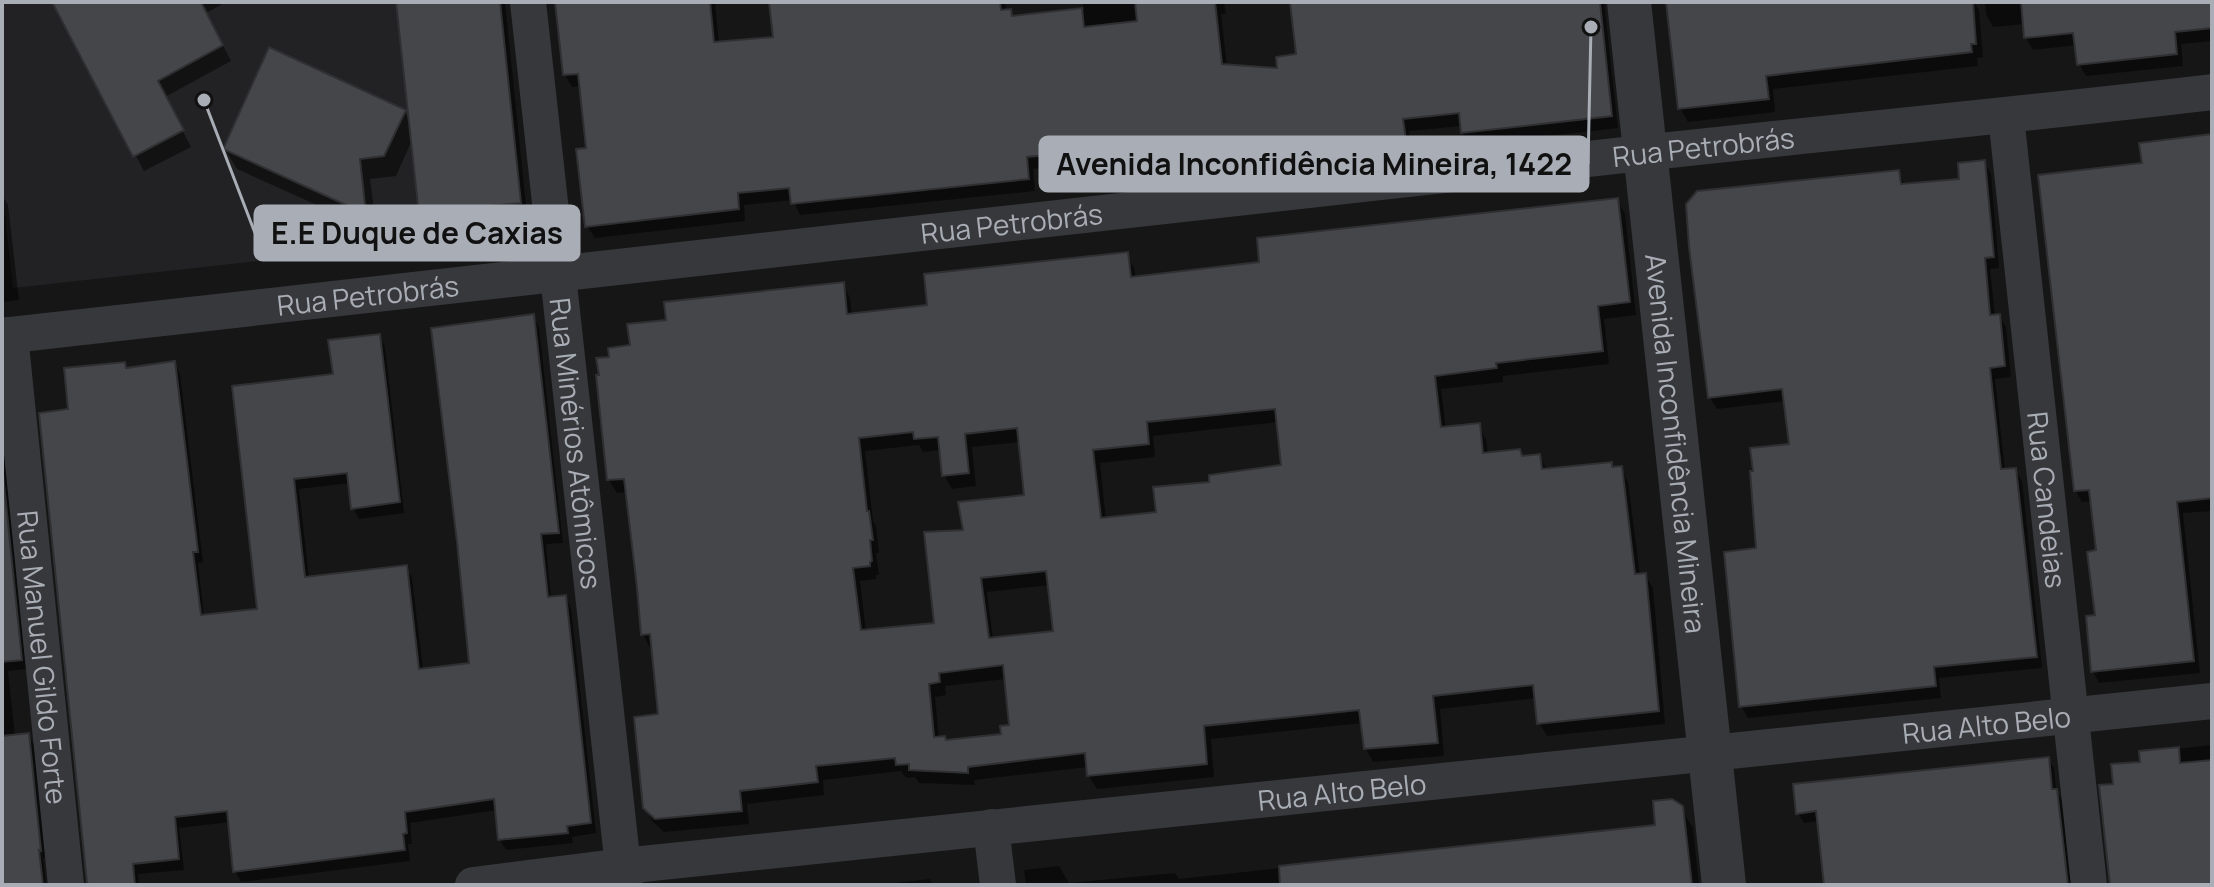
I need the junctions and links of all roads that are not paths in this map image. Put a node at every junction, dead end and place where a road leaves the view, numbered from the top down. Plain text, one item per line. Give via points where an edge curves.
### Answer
1 (528, 2) edge
2 (1629, 2) edge
3 (2212, 92) edge
4 (2006, 116) junction
5 (1644, 153) junction
6 (558, 272) junction
7 (6, 336) edge
8 (2212, 701) edge
9 (2071, 717) junction
10 (1710, 754) junction
11 (991, 827) junction
12 (624, 876) edge
13 (66, 885) edge
14 (473, 885) edge
15 (998, 885) edge
16 (1724, 885) edge
17 (2089, 885) edge

1 - 6 street, Rua Minérios Atômicos
2 - 5 street, Avenida Inconfidência Mineira
3 - 4 street, Rua Petrobrás
4 - 5 street, Rua Petrobrás
4 - 9 street, Rua Candeias
5 - 6 street, Rua Petrobrás
5 - 10 street, Avenida Inconfidência Mineira
6 - 7 street, Rua Petrobrás
6 - 12 street, Rua Minérios Atômicos
7 - 13 street, Rua Manuel Gildo Forte
8 - 9 street, Rua Alto Belo
9 - 10 street, Rua Alto Belo
9 - 17 street, Rua Candeias
10 - 11 street, Rua Alto Belo
10 - 16 street, Avenida Inconfidência Mineira
11 - 12 street, Rua Alto Belo
11 - 15 street
12 - 14 street, Rua Alto Belo

